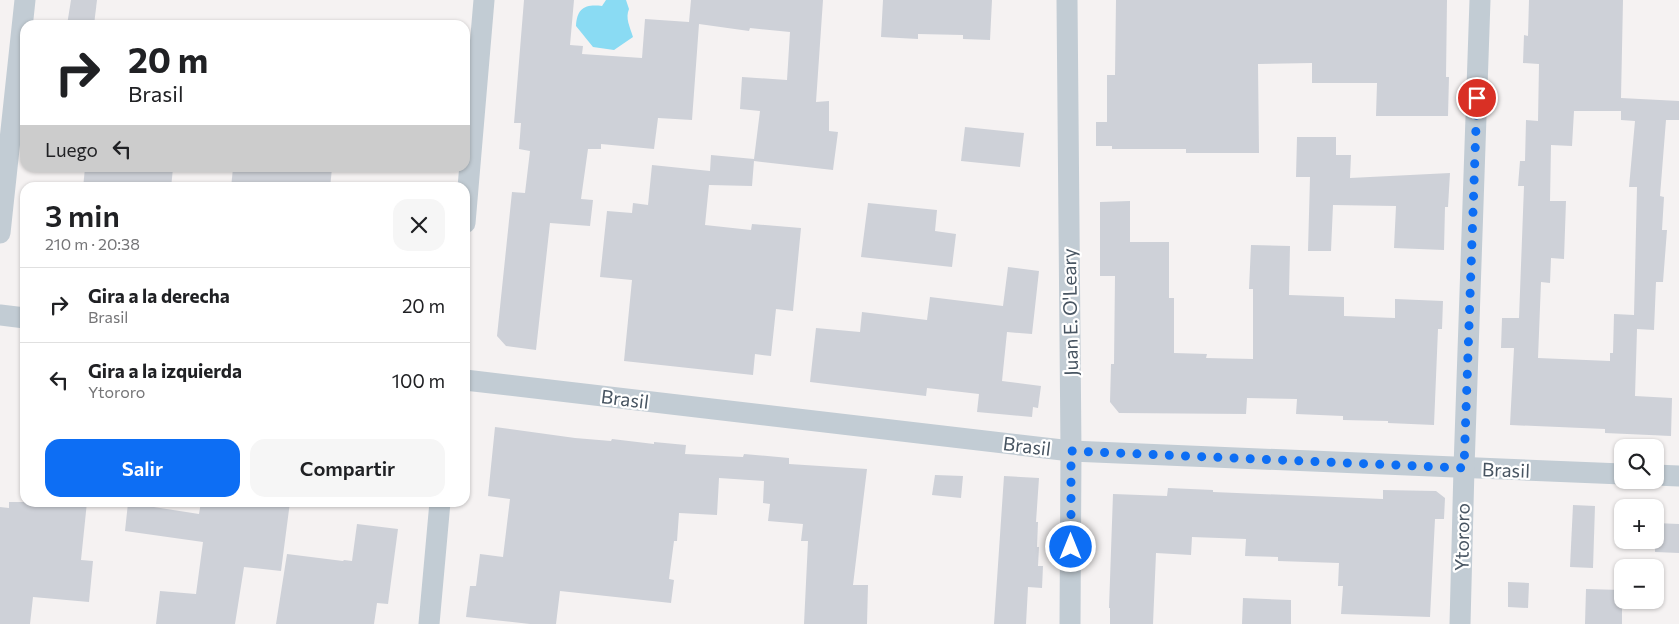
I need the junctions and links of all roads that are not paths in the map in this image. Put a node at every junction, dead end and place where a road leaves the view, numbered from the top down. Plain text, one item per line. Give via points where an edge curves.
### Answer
1 (25, 0) edge
2 (484, 0) edge
3 (1066, 0) edge
4 (1480, 0) edge
5 (23, 20) edge
6 (20, 47) edge
7 (470, 164) edge
8 (0, 233) edge
9 (0, 315) edge
10 (20, 317) edge
11 (470, 381) edge
12 (1071, 451) junction
13 (1464, 468) junction
14 (1614, 474) edge
15 (1664, 475) edge
16 (1679, 476) edge
17 (440, 507) edge
18 (429, 624) edge
19 (1070, 624) edge
20 (1460, 624) edge

1 - 5 street
2 - 7 street
3 - 12 street, Juan E. O'Leary
4 - 13 street, Ytororo
6 - 8 street
9 - 10 street
11 - 12 street, Brasil
12 - 13 street, Brasil
12 - 19 street, Juan E. O'Leary
13 - 14 street, Brasil
13 - 20 street, Ytororo
15 - 16 street
17 - 18 street

